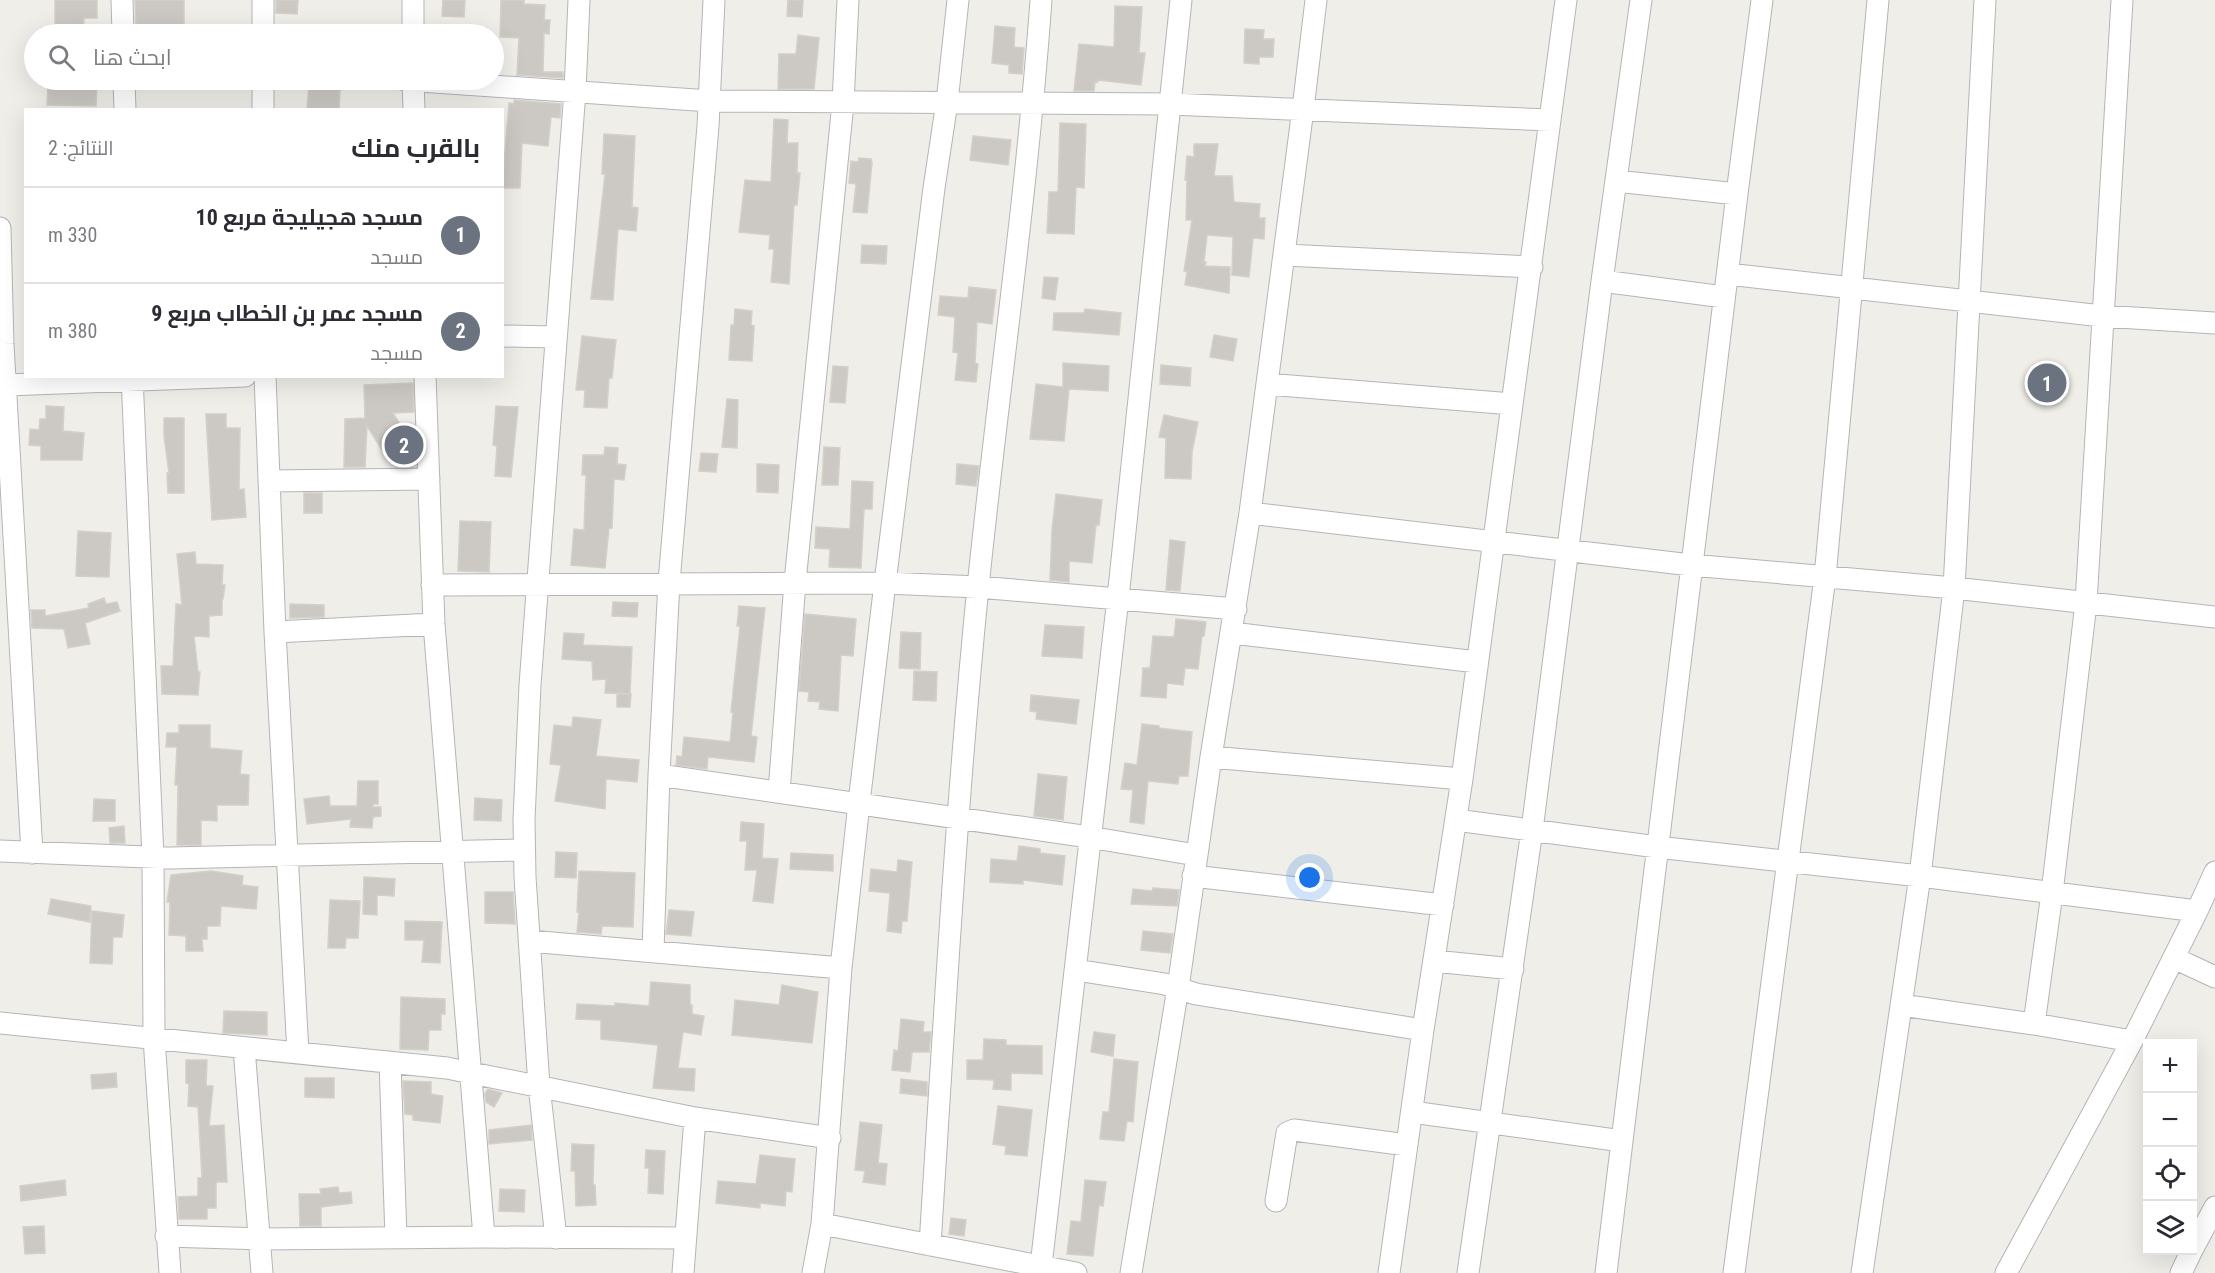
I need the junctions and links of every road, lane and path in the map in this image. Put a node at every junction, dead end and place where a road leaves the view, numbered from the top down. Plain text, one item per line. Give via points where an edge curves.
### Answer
1 (122, 0) edge
2 (263, 0) edge
3 (413, 0) edge
4 (579, 0) edge
5 (714, 0) edge
6 (848, 0) edge
7 (958, 0) edge
8 (1041, 0) edge
9 (1181, 0) edge
10 (1316, 0) edge
11 (1566, 0) edge
12 (1641, 0) edge
13 (1762, 0) edge
14 (1878, 0) edge
15 (1985, 0) edge
16 (2122, 0) edge
17 (123, 24) edge
18 (263, 24) edge
19 (413, 24) edge
20 (504, 86) edge
21 (124, 90) edge
22 (263, 90) edge
23 (414, 90) edge
24 (575, 91) junction
25 (710, 101) junction
26 (843, 102) junction
27 (947, 102) junction
28 (1033, 102) junction
29 (1170, 104) junction
30 (125, 108) edge
31 (263, 108) edge
32 (414, 108) edge
33 (1303, 109) junction
34 (1550, 120) junction
35 (1616, 181) junction
36 (1737, 194) junction
37 (0, 228) edge
38 (1285, 255) junction
39 (1532, 267) junction
40 (1728, 274) junction
41 (1602, 281) junction
42 (1852, 288) junction
43 (1725, 297) junction
44 (1971, 300) junction
45 (2103, 315) junction
46 (2215, 323) edge
47 (504, 336) edge
48 (555, 337) junction
49 (2, 344) edge
50 (170, 378) edge
51 (265, 378) edge
52 (424, 378) edge
53 (132, 379) edge
54 (1267, 384) junction
55 (6, 385) junction
56 (1512, 404) junction
57 (429, 479) junction
58 (269, 481) junction
59 (1250, 513) junction
60 (1493, 542) junction
61 (1569, 552) junction
62 (1691, 566) junction
63 (1825, 576) junction
64 (669, 582) junction
65 (795, 582) junction
66 (885, 583) junction
67 (432, 585) junction
68 (537, 585) junction
69 (978, 587) junction
70 (1954, 588) junction
71 (1118, 598) junction
72 (2086, 603) junction
73 (1236, 609) junction
74 (2215, 616) edge
75 (434, 624) junction
76 (275, 632) junction
77 (1232, 633) junction
78 (1477, 662) junction
79 (1211, 757) junction
80 (658, 775) junction
81 (1462, 779) junction
82 (779, 792) junction
83 (859, 803) junction
84 (957, 818) junction
85 (1456, 820) junction
86 (1532, 830) junction
87 (1089, 837) junction
88 (1657, 847) junction
89 (0, 850) edge
90 (524, 850) junction
91 (452, 852) junction
92 (32, 853) junction
93 (287, 855) junction
94 (1196, 855) junction
95 (153, 858) junction
96 (1789, 862) junction
97 (2215, 872) edge
98 (1193, 876) junction
99 (1920, 876) junction
100 (2052, 893) junction
101 (1443, 905) junction
102 (2197, 911) junction
103 (529, 941) junction
104 (653, 951) junction
105 (2174, 958) junction
106 (1434, 961) junction
107 (841, 968) junction
108 (1513, 969) junction
109 (1076, 970) junction
110 (2215, 977) edge
111 (1178, 988) junction
112 (1901, 1005) junction
113 (0, 1023) edge
114 (2034, 1024) junction
115 (1423, 1030) junction
116 (154, 1038) junction
117 (2132, 1041) junction
118 (244, 1048) junction
119 (298, 1053) junction
120 (390, 1062) junction
121 (470, 1072) junction
122 (538, 1086) junction
123 (1412, 1112) junction
124 (695, 1118) junction
125 (1489, 1124) junction
126 (830, 1138) junction
127 (1622, 1141) junction
128 (1407, 1145) junction
129 (1276, 1200) dead end
130 (2215, 1207) edge
131 (822, 1224) junction
132 (166, 1236) junction
133 (484, 1237) junction
134 (396, 1238) junction
135 (556, 1238) junction
136 (261, 1239) junction
137 (685, 1239) junction
138 (2197, 1241) edge
139 (930, 1245) junction
140 (2190, 1255) edge
141 (988, 1264) edge
142 (1041, 1266) junction
143 (2013, 1270) edge
144 (170, 1273) edge
145 (262, 1273) edge
146 (682, 1273) edge
147 (813, 1273) edge
148 (1076, 1273) edge
149 (1131, 1273) edge
150 (1389, 1273) edge
151 (1468, 1273) edge
152 (1605, 1273) edge
153 (1734, 1273) edge
154 (1862, 1273) edge
155 (2181, 1273) edge

1 - 17 street
2 - 18 street
3 - 19 street
4 - 24 street
5 - 25 street
6 - 26 street
7 - 27 street
8 - 28 street
9 - 29 street
10 - 33 street
11 - 34 street
12 - 35 street
13 - 36 street
14 - 42 street
15 - 44 street
16 - 45 street
20 - 24 street
21 - 30 street
22 - 31 street
23 - 32 street
24 - 25 street
24 - 48 street
25 - 26 street
25 - 64 street
26 - 27 street
26 - 65 street
27 - 28 street
27 - 66 street
28 - 29 street
28 - 69 street
29 - 33 street
29 - 71 street
33 - 34 street
33 - 38 street
34 - 39 street
35 - 36 street
35 - 41 street
36 - 40 street
37 - 49 street
38 - 39 street
38 - 54 street
39 - 56 street
40 - 42 street
40 - 43 street
41 - 43 street
41 - 61 street
42 - 44 street
42 - 63 street
43 - 62 street
44 - 45 street
44 - 70 street
45 - 46 street
45 - 72 street
47 - 48 street
48 - 68 street
49 - 55 street
50 - 53 street
51 - 58 street
52 - 57 street
53 - 55 street
53 - 95 street
54 - 56 street
54 - 59 street
55 - 92 street
56 - 60 street
57 - 58 street
57 - 67 street
58 - 76 street
59 - 60 street
59 - 73 street
60 - 61 street
60 - 78 street
61 - 62 street
61 - 86 street
62 - 63 street
62 - 88 street
63 - 70 street
63 - 96 street
64 - 65 street
64 - 68 street
64 - 80 street
65 - 66 street
65 - 82 street
66 - 69 street
66 - 83 street
67 - 68 street
67 - 75 street
68 - 90 street
69 - 71 street
69 - 84 street
70 - 72 street
70 - 99 street
71 - 73 street
71 - 87 street
72 - 74 street
72 - 100 street
73 - 77 street
75 - 76 street
75 - 91 street
76 - 93 street
77 - 78 street
77 - 79 street
78 - 81 street
79 - 81 street
79 - 94 street
80 - 82 street
80 - 104 street
81 - 85 street
82 - 83 street
83 - 84 street
83 - 107 street
84 - 87 street
84 - 139 street
85 - 86 street
85 - 101 street
86 - 88 street
86 - 108 street
87 - 94 street
87 - 109 street
88 - 96 street
88 - 127 street
89 - 92 street
90 - 91 street
90 - 103 street
91 - 93 street
91 - 121 street
92 - 95 street
93 - 95 street
93 - 119 street
94 - 98 street
95 - 116 street
96 - 99 street
96 - 153 street
97 - 102 street
98 - 101 street
98 - 111 street
99 - 100 street
99 - 112 street
100 - 102 street
100 - 114 street
101 - 106 street
102 - 105 street
103 - 104 street
103 - 122 street
104 - 107 street
105 - 110 street
105 - 117 street
106 - 108 street
106 - 115 street
107 - 126 street
108 - 125 street
109 - 111 street
109 - 142 street
111 - 115 street
111 - 149 street
112 - 114 street
112 - 154 street
113 - 116 street
114 - 117 street
115 - 123 street
116 - 118 street
116 - 132 street
117 - 143 street
118 - 119 street
118 - 136 street
119 - 120 street
120 - 121 street
120 - 134 street
121 - 122 street
121 - 133 street
122 - 124 street
122 - 135 street
123 - 125 street
123 - 128 street
124 - 126 street
124 - 137 street
125 - 127 street
125 - 151 street
126 - 131 street
127 - 152 street
128 - 129 street via 1294,1130 1287,1133
128 - 150 street
130 - 138 street
131 - 139 street
131 - 147 street
132 - 136 street
132 - 144 street
133 - 134 street
133 - 135 street
134 - 136 street
135 - 137 street
136 - 145 street
137 - 146 street
139 - 141 street
140 - 155 street
141 - 142 street
142 - 148 street

